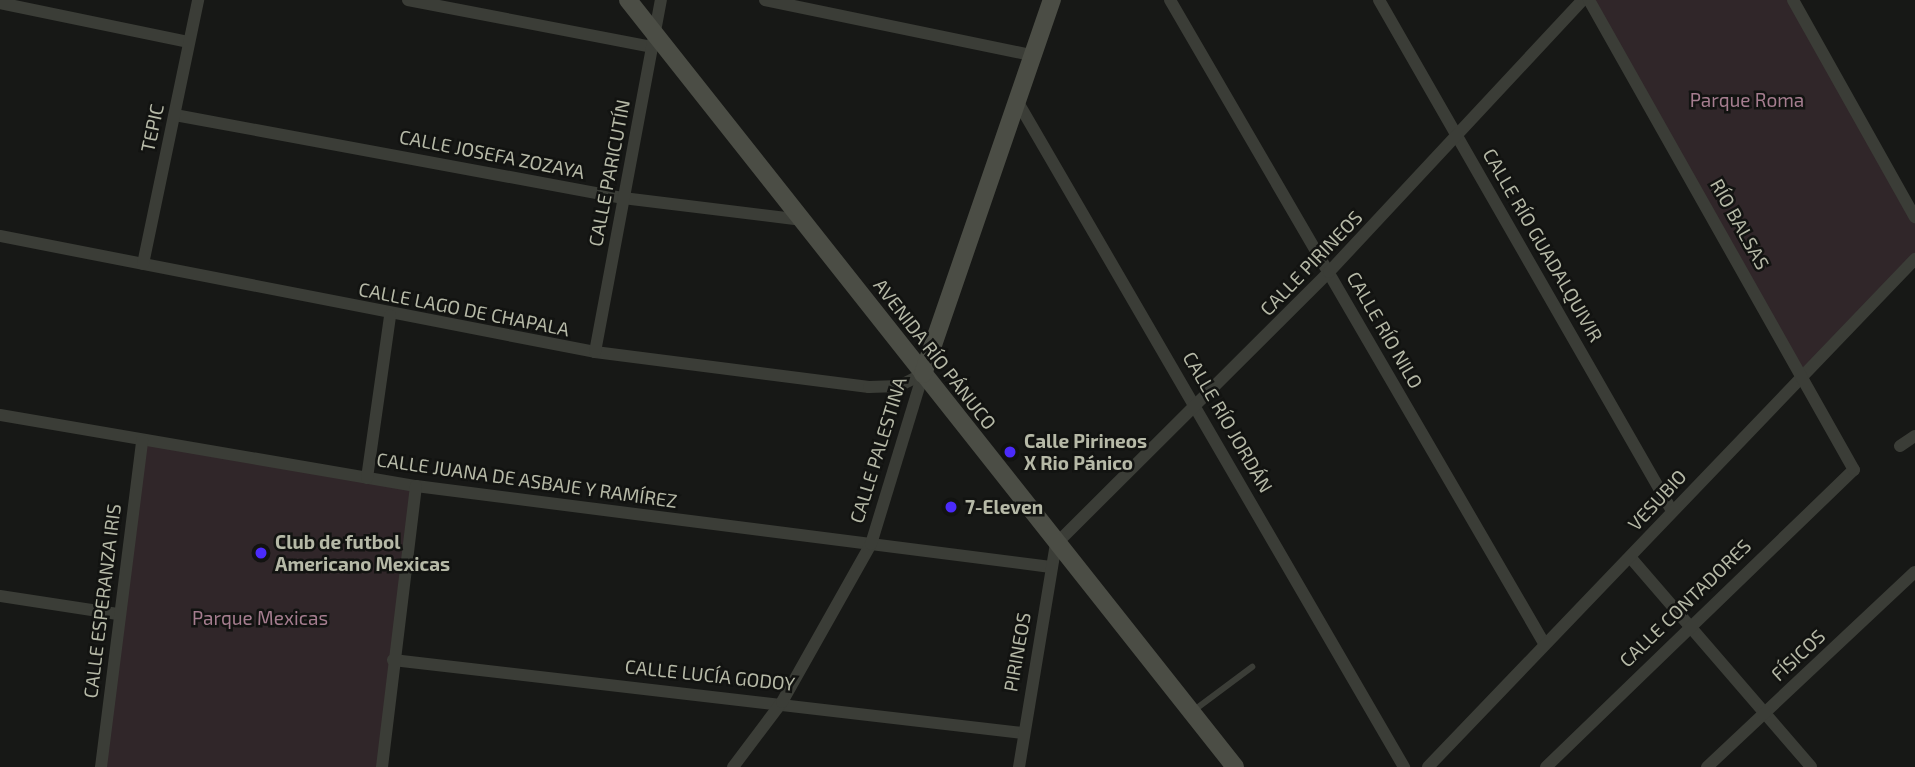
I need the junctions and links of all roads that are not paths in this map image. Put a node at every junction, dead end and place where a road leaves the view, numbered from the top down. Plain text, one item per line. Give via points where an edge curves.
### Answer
1 (198, 0) edge
2 (408, 0) edge
3 (628, 0) edge
4 (661, 0) edge
5 (765, 0) edge
6 (1052, 0) edge
7 (1170, 0) edge
8 (1379, 0) edge
9 (1583, 0) edge
10 (1590, 0) edge
11 (1793, 0) edge
12 (0, 3) edge
13 (653, 41) junction
14 (189, 42) junction
15 (1030, 55) junction
16 (1016, 98) junction
17 (175, 115) junction
18 (1459, 138) junction
19 (623, 198) junction
20 (1915, 218) edge
21 (803, 220) junction
22 (0, 236) edge
23 (1915, 259) edge
24 (143, 264) junction
25 (1329, 272) junction
26 (390, 316) junction
27 (595, 352) junction
28 (1802, 373) junction
29 (923, 374) junction
30 (1198, 406) junction
31 (0, 415) edge
32 (1915, 436) edge
33 (142, 441) junction
34 (1900, 446) dead end
35 (1854, 470) joint
36 (367, 478) junction
37 (416, 486) junction
38 (1672, 510) junction
39 (871, 544) junction
40 (1056, 544) junction
41 (1630, 557) junction
42 (1051, 567) junction
43 (1915, 572) edge
44 (0, 596) edge
45 (118, 614) junction
46 (1689, 624) junction
47 (1544, 643) junction
48 (393, 660) junction
49 (1252, 667) dead end
50 (782, 702) junction
51 (1191, 712) junction
52 (1765, 712) junction
53 (1023, 733) junction
54 (101, 767) edge
55 (382, 767) edge
56 (733, 767) edge
57 (1019, 767) edge
58 (1235, 767) edge
59 (1404, 767) edge
60 (1428, 767) edge
61 (1546, 767) edge
62 (1707, 767) edge
63 (1811, 767) edge

1 - 14 street, TEPIC
2 - 13 street
3 - 13 street, AVENIDA RÍO PÁNUCO
4 - 13 street, CALLE PARICUTÍN
5 - 15 street
6 - 15 street, CALLE PALESTINA
7 - 25 street, CALLE RÍO NILO
8 - 18 street, CALLE RÍO GUADALQUIVIR
9 - 18 street, CALLE PIRINEOS
10 - 28 street, RÍO BALSAS
11 - 20 street
12 - 14 street
13 - 19 street, CALLE PARICUTÍN
13 - 21 street, AVENIDA RÍO PÁNUCO
14 - 17 street, TEPIC
15 - 16 street, CALLE PALESTINA
16 - 29 street, CALLE PALESTINA
16 - 30 street, CALLE RÍO JORDÁN
17 - 19 street, CALLE JOSEFA ZOZAYA
17 - 24 street, TEPIC
18 - 25 street, CALLE PIRINEOS
18 - 38 street, CALLE RÍO GUADALQUIVIR
19 - 21 street, CALLE JOSEFA ZOZAYA
19 - 27 street, CALLE PARICUTÍN
21 - 29 street, AVENIDA RÍO PÁNUCO
22 - 24 street, CALLE LAGO DE CHAPALA
23 - 28 street, VESUBIO
24 - 26 street, CALLE LAGO DE CHAPALA
25 - 30 street, CALLE PIRINEOS
25 - 47 street, CALLE RÍO NILO
26 - 27 street, CALLE LAGO DE CHAPALA
26 - 36 street
27 - 29 street, CALLE LAGO DE CHAPALA via 869,387 899,386
28 - 35 street, RÍO BALSAS
28 - 38 street, VESUBIO
29 - 39 street, CALLE PALESTINA
29 - 40 street, AVENIDA RÍO PÁNUCO
30 - 40 street, CALLE PIRINEOS
30 - 59 street, CALLE RÍO JORDÁN
31 - 33 street, CALLE JUANA DE ASBAJE Y RAMÍREZ
32 - 34 street
33 - 36 street, CALLE JUANA DE ASBAJE Y RAMÍREZ
33 - 45 street, CALLE ESPERANZA IRIS
35 - 46 street, CALLE CONTADORES
36 - 37 street, CALLE JUANA DE ASBAJE Y RAMÍREZ
37 - 39 street, CALLE JUANA DE ASBAJE Y RAMÍREZ
37 - 48 street
38 - 41 street, VESUBIO
39 - 42 street, CALLE JUANA DE ASBAJE Y RAMÍREZ
39 - 50 street, CALLE PALESTINA
40 - 42 street, PIRINEOS
40 - 51 street, AVENIDA RÍO PÁNUCO
41 - 46 street
41 - 47 street, VESUBIO
42 - 53 street, PIRINEOS
43 - 52 street, FÍSICOS
44 - 45 street
45 - 54 street, CALLE ESPERANZA IRIS
46 - 52 street
46 - 61 street, CALLE CONTADORES
47 - 60 street, VESUBIO
48 - 50 street, CALLE LUCÍA GODOY
48 - 55 street
49 - 51 lane
50 - 53 street, CALLE LUCÍA GODOY
50 - 56 street, CALLE PALESTINA
51 - 58 street, AVENIDA RÍO PÁNUCO
52 - 62 street, FÍSICOS
52 - 63 street
53 - 57 street, PIRINEOS

